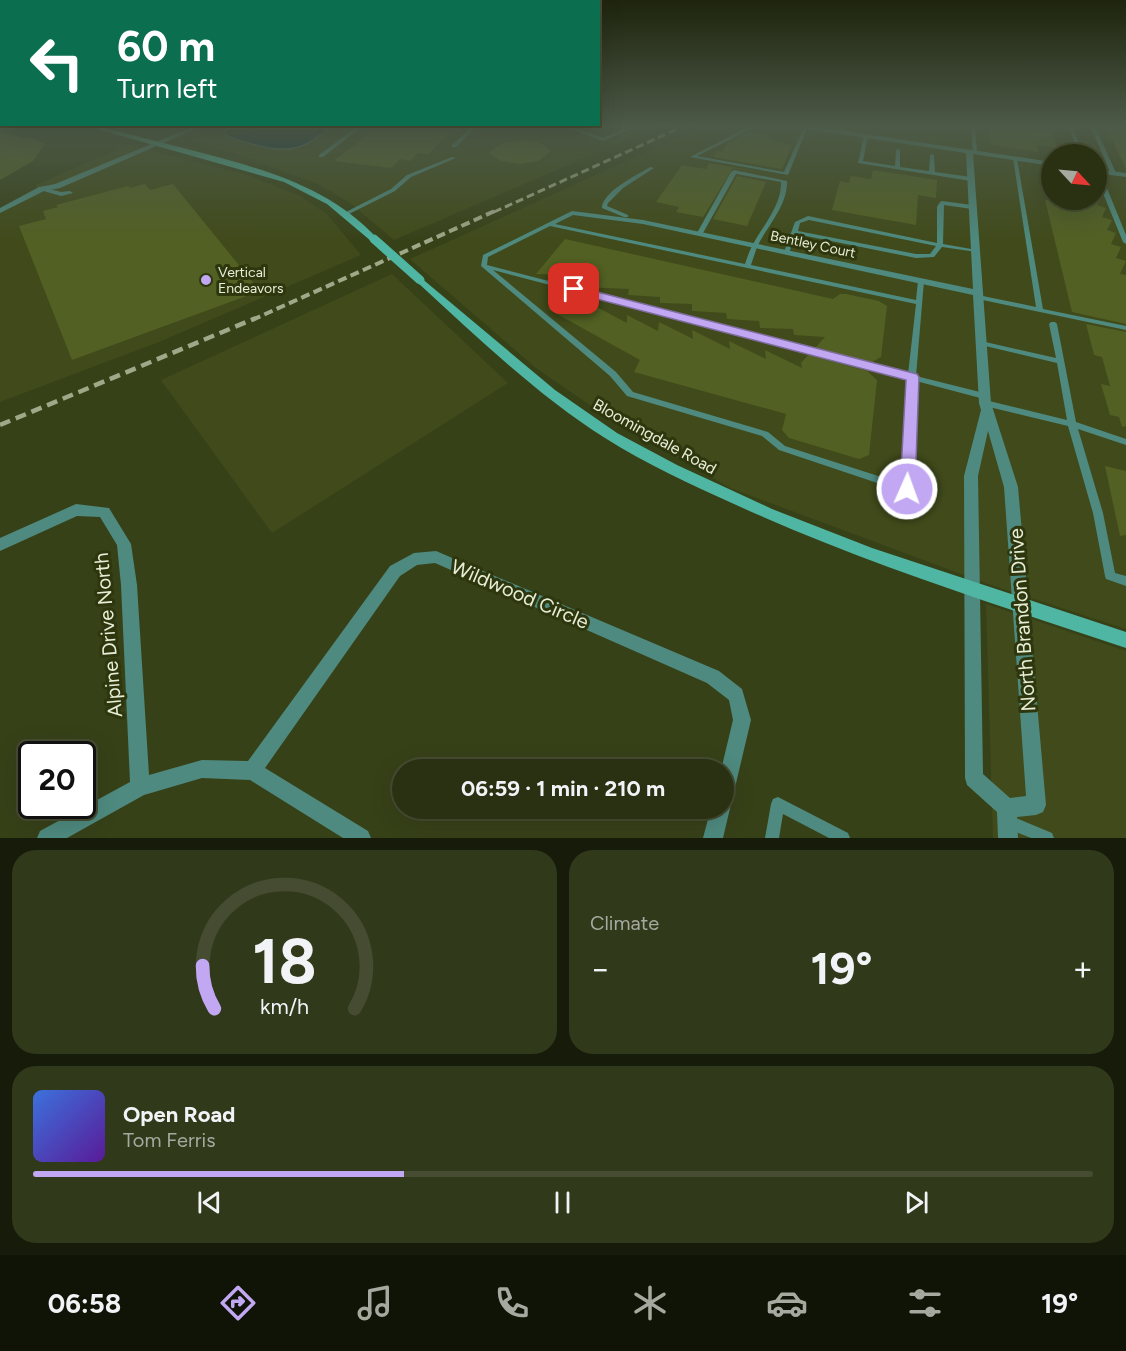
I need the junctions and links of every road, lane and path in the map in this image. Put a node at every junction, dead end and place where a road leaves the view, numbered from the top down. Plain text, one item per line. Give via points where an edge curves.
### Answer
1 (88, 164) edge
2 (108, 164) edge
3 (231, 164) edge
4 (439, 164) edge
5 (731, 164) edge
6 (790, 164) edge
7 (873, 164) edge
8 (897, 164) edge
9 (932, 164) edge
10 (972, 164) edge
11 (1016, 164) edge
12 (1109, 164) edge
13 (652, 168) dead end
14 (897, 168) junction
15 (1107, 172) edge
16 (67, 173) junction
17 (932, 173) junction
18 (1113, 173) junction
19 (1126, 175) edge
20 (79, 177) junction
21 (971, 179) junction
22 (42, 189) junction
23 (70, 193) dead end
24 (1107, 195) edge
25 (972, 207) junction
26 (0, 211) edge
27 (345, 214) junction
28 (643, 222) junction
29 (549, 224) junction
30 (794, 232) junction
31 (700, 234) junction
32 (1126, 242) edge
33 (755, 245) junction
34 (940, 245) junction
35 (975, 251) junction
36 (787, 252) junction
37 (484, 266) junction
38 (747, 267) junction
39 (921, 280) junction
40 (978, 295) junction
41 (919, 303) junction
42 (1040, 310) junction
43 (1053, 324) dead end
44 (1126, 328) edge
45 (981, 343) junction
46 (1060, 361) junction
47 (912, 377) junction
48 (985, 403) junction
49 (1072, 424) junction
50 (1126, 442) edge
51 (0, 545) edge
52 (1126, 581) edge
53 (973, 590) junction
54 (1022, 606) junction
55 (1126, 640) edge
56 (733, 759) edge
57 (252, 771) junction
58 (140, 787) junction
59 (718, 819) edge
60 (1007, 822) edge
61 (47, 838) edge
62 (362, 838) edge
63 (713, 838) edge
64 (772, 838) edge
65 (843, 838) edge
66 (1047, 838) edge

1 - 16 street
2 - 20 street
3 - 27 main road, Bloomingdale Road via 287,180 323,197
4 - 27 lane via 410,176 393,190
5 - 6 lane via 786,174
7 - 14 lane
8 - 14 lane
9 - 17 lane
10 - 21 street, North Brandon Drive
11 - 42 lane
12 - 18 lane
13 - 28 lane via 621,187 604,207
14 - 17 lane
15 - 18 street
16 - 20 street
16 - 22 street via 43,184
17 - 21 lane
18 - 19 street
20 - 22 street
21 - 25 street, North Brandon Drive
22 - 23 lane
22 - 26 street
24 - 32 lane
25 - 34 lane via 942,203
25 - 35 street, North Brandon Drive
27 - 53 main road, Bloomingdale Road, bridge via 538,385 600,428 775,518
28 - 29 lane via 572,213
28 - 31 street, Bentley Court
29 - 37 lane via 485,256
29 - 38 lane
30 - 34 lane via 916,256 932,256
30 - 34 lane via 798,222 808,218
30 - 36 lane
31 - 33 street, Bentley Court
31 - 33 lane via 734,172 784,181 773,214
33 - 36 street, Bentley Court
33 - 38 lane
34 - 35 lane
35 - 40 street, North Brandon Drive
36 - 39 street, Bentley Court
37 - 47 lane
37 - 47 lane via 613,374 630,394 765,434 782,448 907,489
38 - 41 lane
39 - 40 street, Bentley Court
39 - 41 lane
40 - 42 lane
40 - 45 street, North Brandon Drive
41 - 47 lane
42 - 44 lane
43 - 46 lane
45 - 46 lane
45 - 48 street, North Brandon Drive
46 - 49 lane
47 - 48 lane
48 - 49 lane
48 - 53 street, North Brandon Drive via 971,476
48 - 54 street, North Brandon Drive via 1011,487
49 - 50 lane
49 - 52 lane via 1098,513 1110,576
51 - 58 street, Alpine Drive North via 76,510 104,512 123,544 129,585
53 - 54 main road, Bloomingdale Road
53 - 60 street, North Brandon Drive via 974,778
54 - 55 main road, Bloomingdale Road
54 - 60 street, North Brandon Drive via 1036,805
56 - 57 street, Wildwood Circle via 742,720 736,695 713,677 436,557 414,559 395,571
57 - 58 street via 202,769
57 - 62 street
58 - 61 street
59 - 63 street
60 - 66 lane
64 - 65 lane via 778,804

